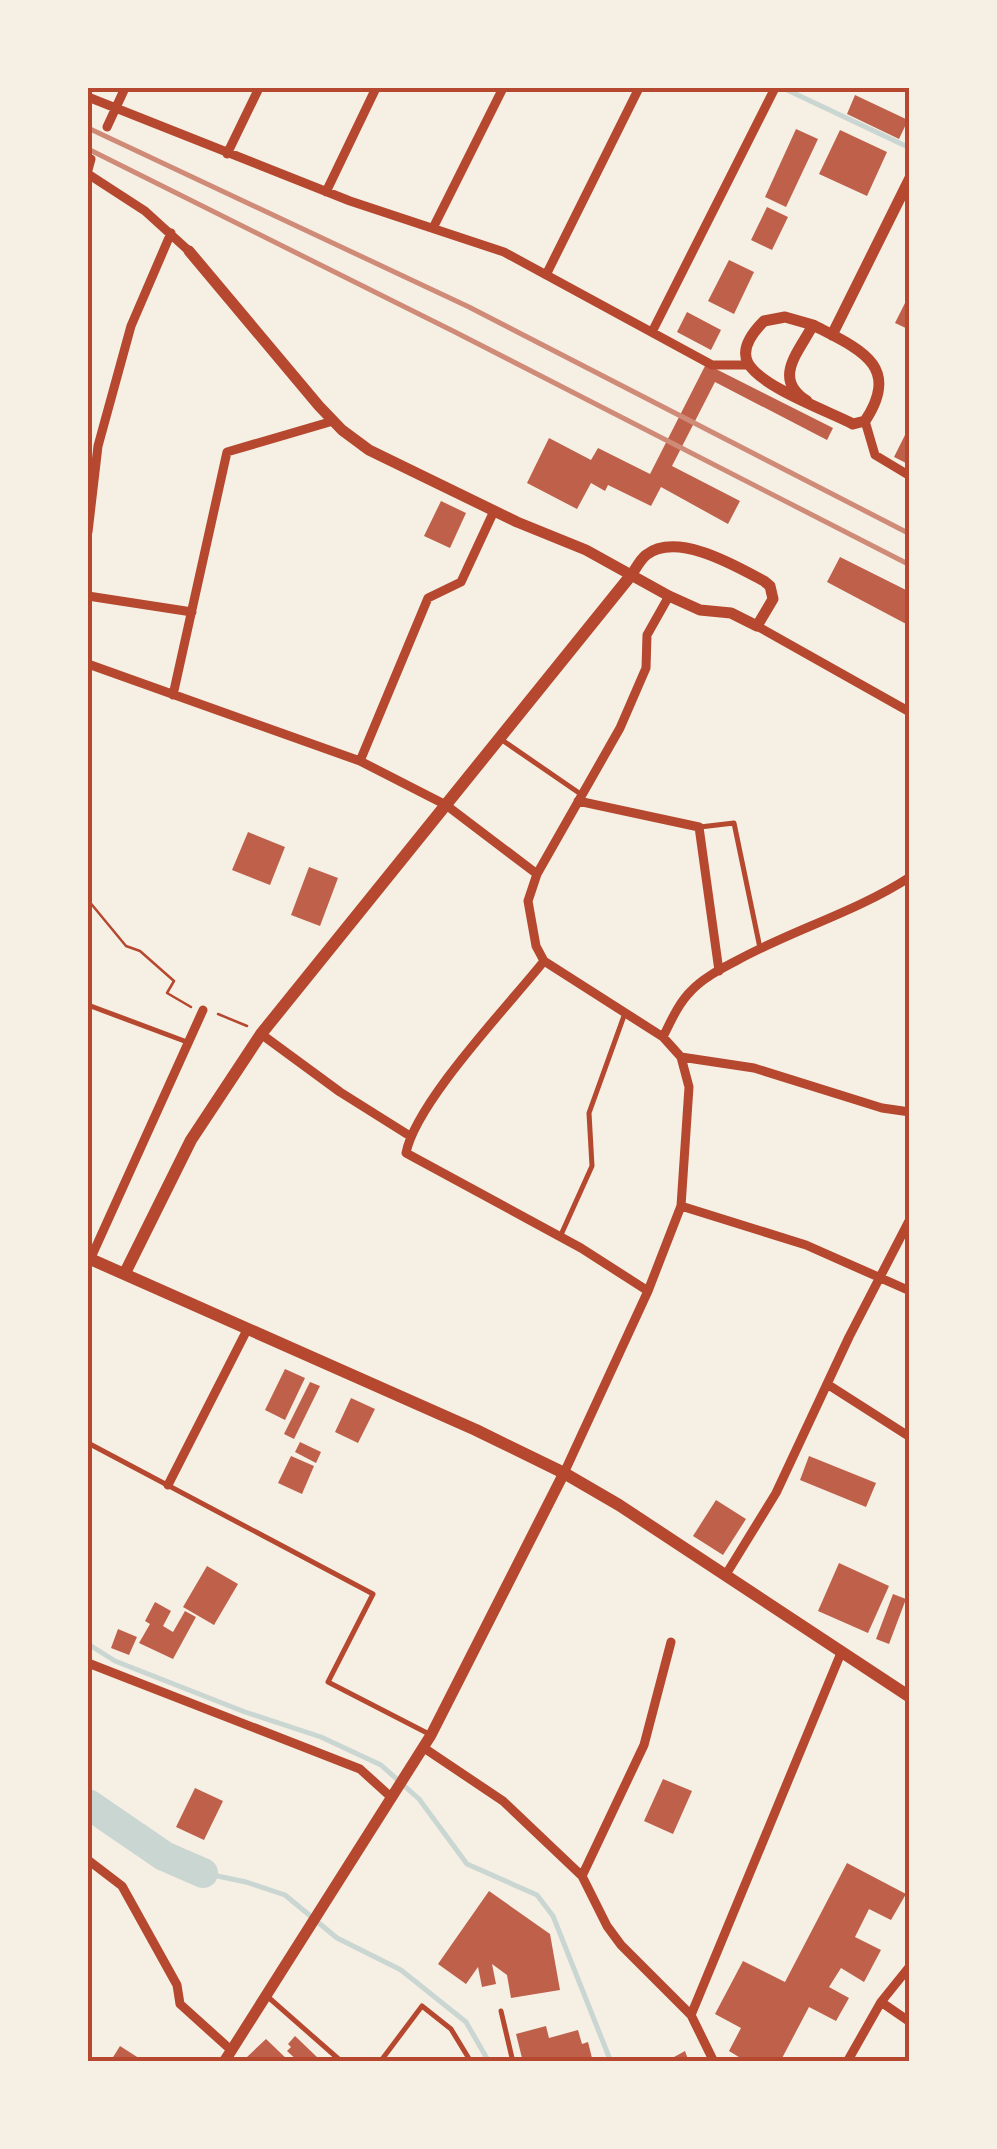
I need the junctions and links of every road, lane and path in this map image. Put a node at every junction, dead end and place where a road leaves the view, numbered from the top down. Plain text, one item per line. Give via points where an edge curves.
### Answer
1 (125, 88) edge
2 (259, 88) edge
3 (376, 88) edge
4 (504, 88) edge
5 (639, 88) edge
6 (775, 88) edge
7 (88, 96) edge
8 (115, 108) junction
9 (106, 126) dead end
10 (227, 154) junction
11 (92, 159) dead end
12 (88, 172) edge
13 (909, 179) edge
14 (326, 192) junction
15 (433, 228) junction
16 (171, 233) junction
17 (190, 251) joint
18 (546, 275) junction
19 (813, 326) junction
20 (652, 332) junction
21 (832, 335) junction
22 (749, 365) junction
23 (807, 401) junction
24 (333, 421) junction
25 (865, 421) junction
26 (910, 476) edge
27 (494, 511) junction
28 (88, 532) edge
29 (632, 574) junction
30 (88, 596) edge
31 (669, 596) junction
32 (192, 612) junction
33 (758, 626) junction
34 (88, 664) edge
35 (174, 695) junction
36 (910, 708) edge
37 (500, 739) junction
38 (360, 761) junction
39 (580, 798) junction
40 (446, 805) junction
41 (699, 827) junction
42 (537, 874) junction
43 (910, 877) edge
44 (88, 900) edge
45 (760, 948) junction
46 (544, 961) junction
47 (718, 971) junction
48 (88, 1004) edge
49 (202, 1010) junction
50 (625, 1013) junction
51 (262, 1034) junction
52 (663, 1036) junction
53 (187, 1042) junction
54 (681, 1057) junction
55 (910, 1112) edge
56 (410, 1136) junction
57 (682, 1206) junction
58 (910, 1219) edge
59 (560, 1237) junction
60 (88, 1260) edge
61 (125, 1273) junction
62 (879, 1277) junction
63 (648, 1291) junction
64 (910, 1291) edge
65 (248, 1328) junction
66 (826, 1384) junction
67 (910, 1437) edge
68 (88, 1443) edge
69 (564, 1473) junction
70 (168, 1486) junction
71 (725, 1576) junction
72 (671, 1642) dead end
73 (841, 1653) junction
74 (88, 1662) edge
75 (909, 1697) edge
76 (432, 1735) junction
77 (424, 1748) junction
78 (392, 1798) junction
79 (88, 1860) edge
80 (582, 1876) junction
81 (910, 1966) edge
82 (266, 1995) junction
83 (880, 2002) junction
84 (501, 2011) dead end
85 (691, 2015) junction
86 (910, 2022) edge
87 (227, 2056) edge
88 (342, 2062) edge
89 (380, 2062) edge
90 (472, 2062) edge
91 (513, 2062) edge
92 (714, 2062) edge
93 (846, 2062) edge

1 - 8 street
2 - 10 street
3 - 14 street
4 - 15 street
5 - 18 street
6 - 20 street
7 - 8 street
8 - 9 street
8 - 10 street
10 - 14 street
11 - 12 street
12 - 16 street
13 - 21 street
14 - 15 street
15 - 18 street via 504,252
16 - 17 street
16 - 28 street via 131,326 98,446
17 - 24 street
18 - 20 street
19 - 21 street
19 - 22 street via 786,317 764,321 747,344
19 - 23 street via 788,380
20 - 22 street via 712,364
21 - 25 street via 875,364 880,390
22 - 23 street
23 - 25 street via 853,424
24 - 27 street via 369,450
24 - 32 street via 228,452
25 - 26 street via 876,455
27 - 29 street
27 - 38 street via 461,582 428,598
29 - 31 street
29 - 33 street via 658,549 711,555 770,586 773,599
29 - 37 main road
30 - 32 street
31 - 33 street
31 - 39 street via 647,635 640,683
32 - 35 street
33 - 36 street
34 - 35 street
35 - 38 street
37 - 39 lane
37 - 40 main road
38 - 40 street
39 - 41 street
39 - 42 street
40 - 42 street
40 - 51 main road
41 - 45 lane via 734,823
41 - 47 street
42 - 46 street via 528,901
43 - 45 street
44 - 49 path via 126,946 174,980 168,993
45 - 47 street
46 - 50 street
46 - 56 street
47 - 52 street via 692,989
48 - 53 lane
49 - 51 path
49 - 53 street
50 - 52 street
50 - 59 lane via 590,1113 592,1166
51 - 56 street
51 - 61 main road via 192,1140
52 - 54 street
53 - 60 street
54 - 55 street via 754,1068
54 - 57 street via 689,1086
56 - 59 street via 406,1152
57 - 62 street via 806,1245
57 - 63 street
58 - 62 street
59 - 63 street
60 - 61 main road
61 - 65 main road
62 - 64 street
62 - 66 street
63 - 69 street
65 - 69 main road
65 - 70 street
66 - 67 street
66 - 71 street via 768,1510
68 - 70 lane
69 - 71 main road
69 - 76 street
70 - 76 lane via 372,1594 328,1682
71 - 73 main road
72 - 80 street via 644,1745
73 - 75 main road
73 - 85 street
74 - 78 street via 360,1768
76 - 77 street
77 - 78 street
77 - 80 street via 502,1801
78 - 82 street
79 - 87 street via 122,1886 180,2004
80 - 85 street via 621,1945
81 - 83 street
82 - 87 street
82 - 88 lane
83 - 86 street
83 - 93 street
84 - 91 lane
85 - 92 street
89 - 90 lane via 422,2006 450,2029

